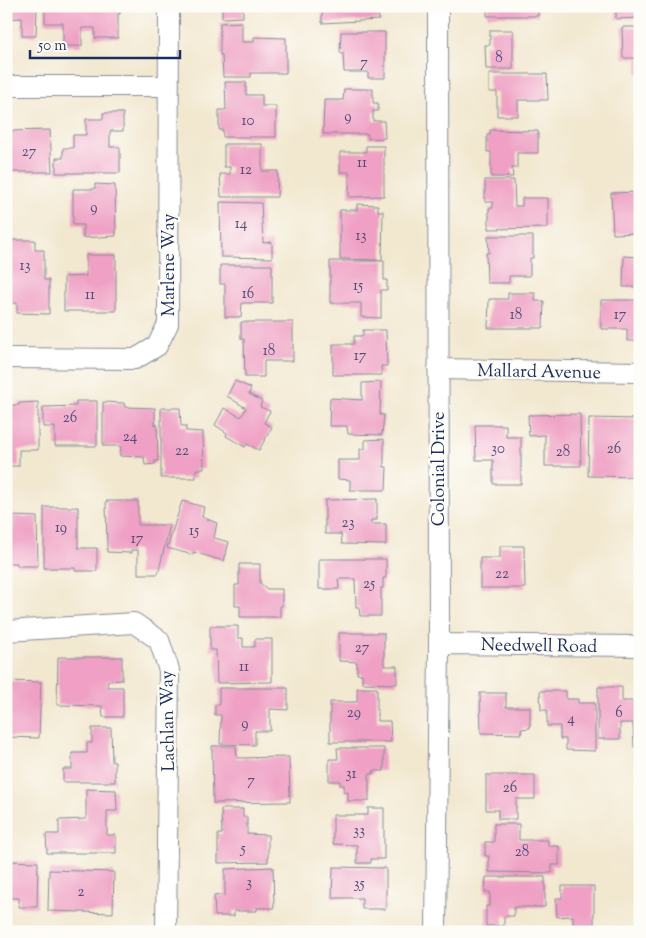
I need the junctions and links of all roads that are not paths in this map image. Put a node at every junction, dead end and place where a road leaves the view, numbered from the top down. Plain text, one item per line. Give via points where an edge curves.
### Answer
1 (169, 6) edge
2 (438, 6) edge
3 (6, 86) edge
4 (169, 86) junction
5 (6, 358) edge
6 (438, 369) junction
7 (640, 372) edge
8 (6, 632) edge
9 (439, 644) junction
10 (640, 646) edge
11 (166, 932) edge
12 (436, 932) edge

1 - 4 street, Marlene Way
2 - 6 street, Colonial Drive
3 - 4 street
4 - 5 street, Marlene Way via 168,324 157,346 135,359
6 - 7 street, Mallard Avenue
6 - 9 street, Colonial Drive
8 - 11 street, Lachlan Way via 134,623 159,640 169,670
9 - 10 street, Needwell Road
9 - 12 street, Colonial Drive

